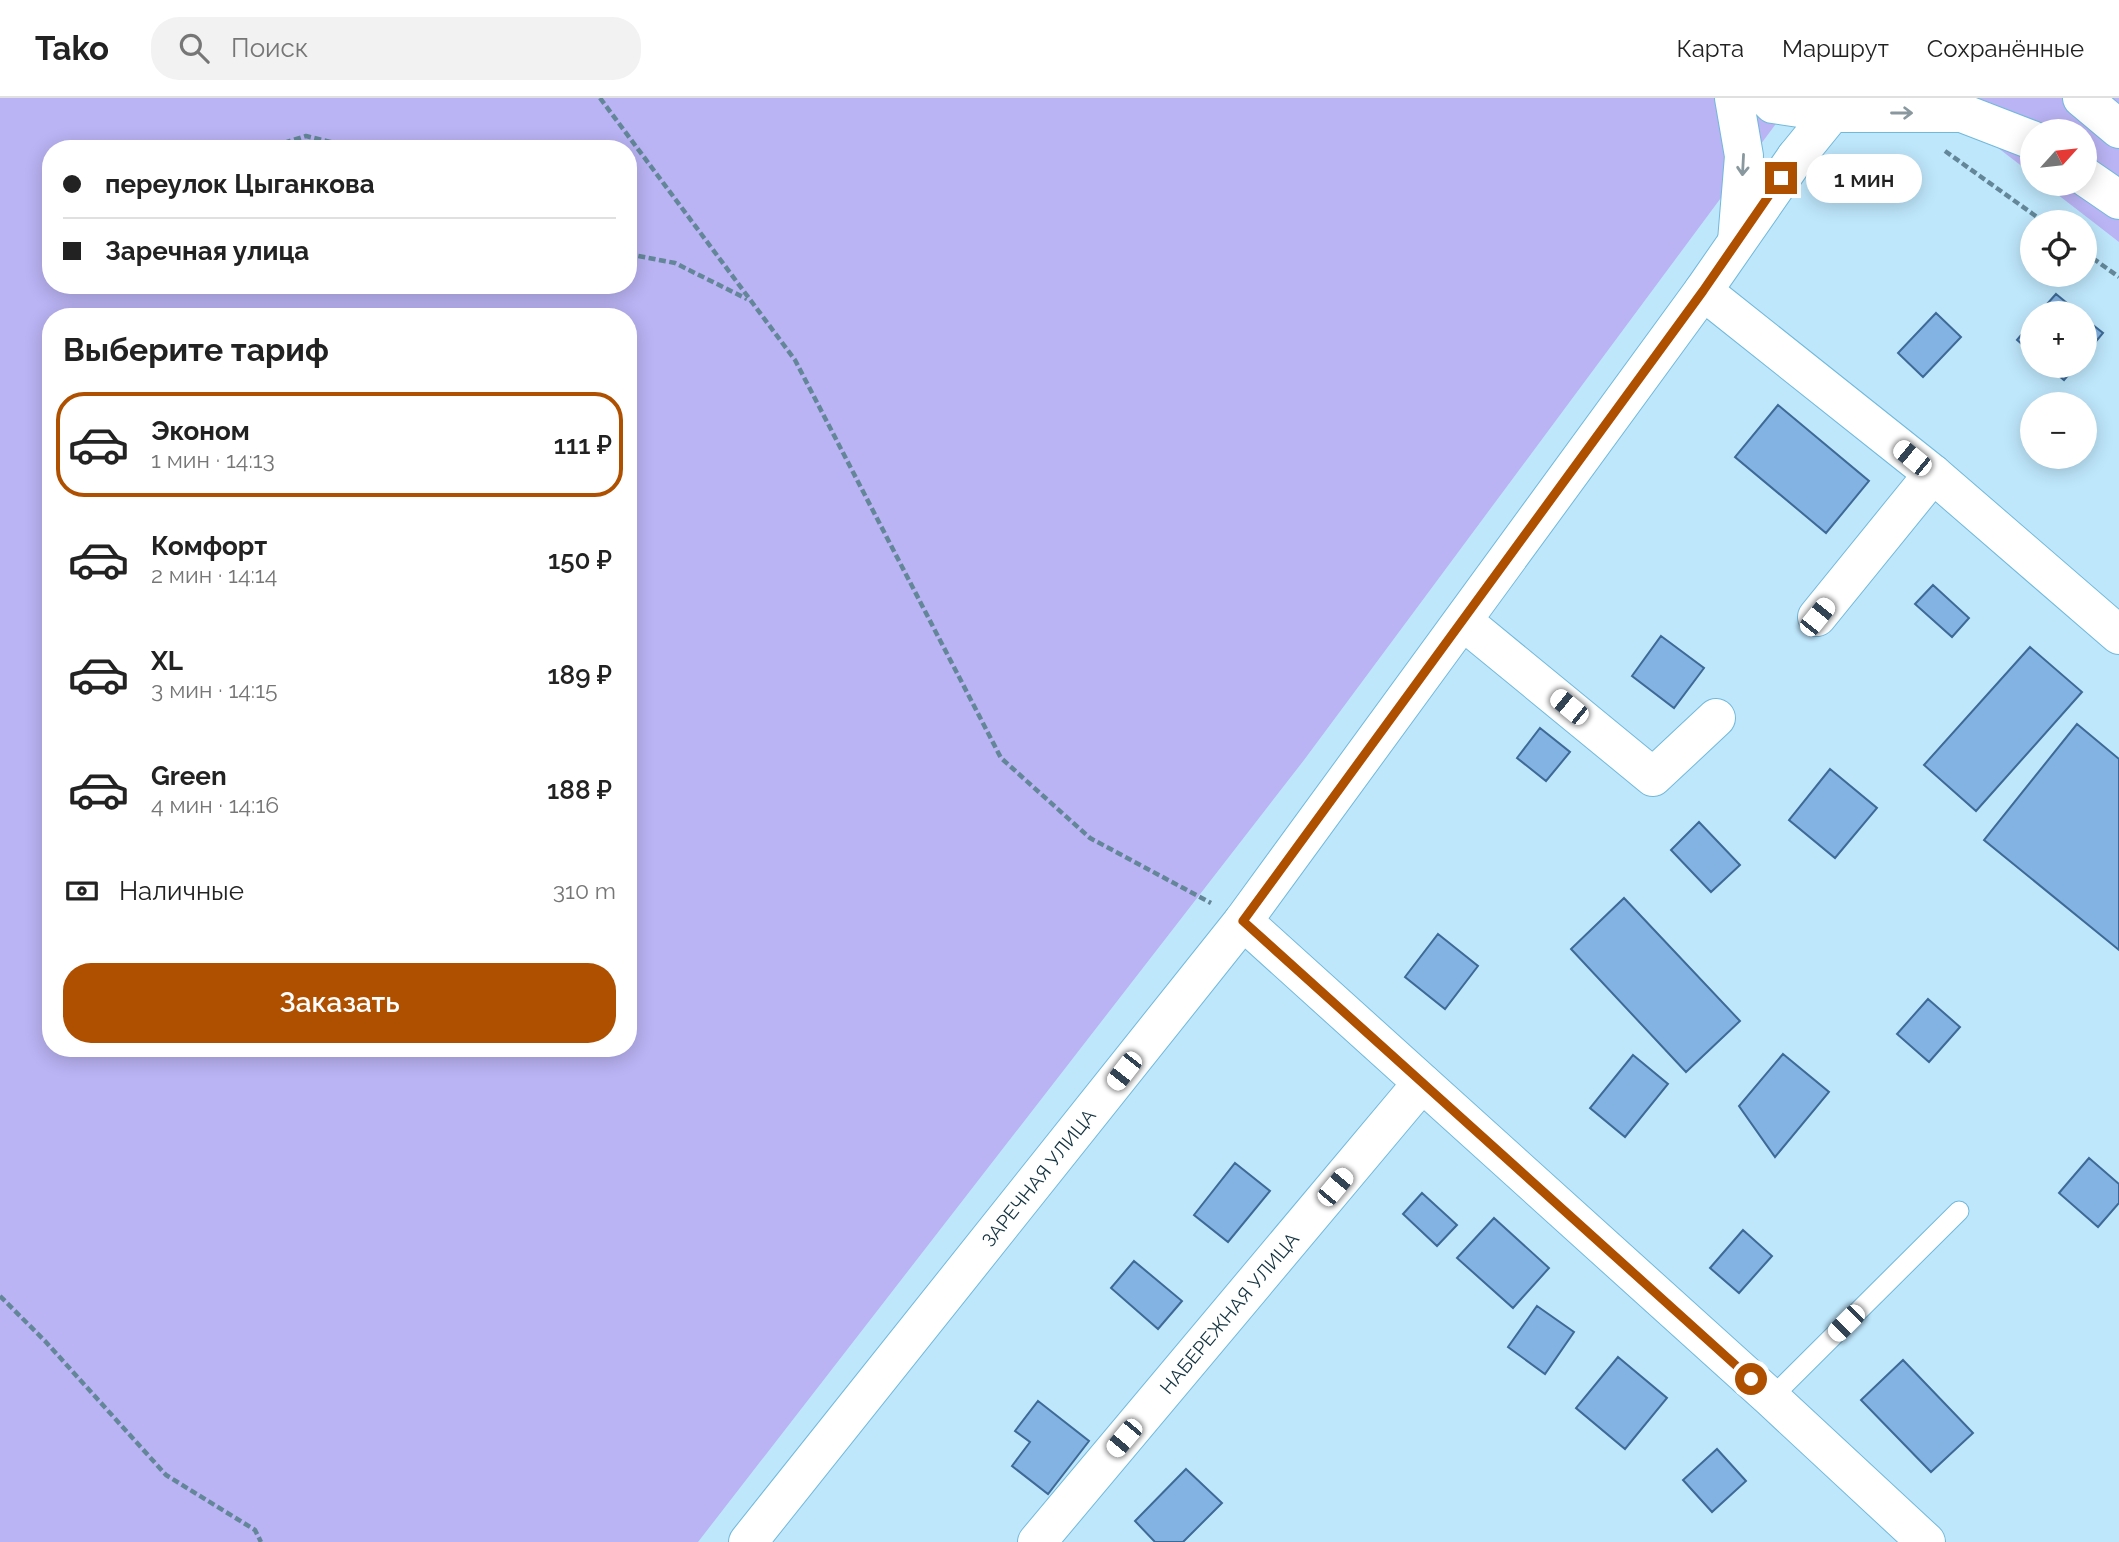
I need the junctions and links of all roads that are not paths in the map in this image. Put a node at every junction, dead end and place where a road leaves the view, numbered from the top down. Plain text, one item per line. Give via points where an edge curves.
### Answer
1 (1734, 98) edge
2 (1767, 98) edge
3 (2082, 98) edge
4 (1839, 105) edge
5 (2119, 129) edge
6 (2020, 135) edge
7 (2097, 185) edge
8 (2119, 200) edge
9 (1737, 241) junction
10 (1703, 291) junction
11 (1933, 474) junction
12 (1817, 617) dead end
13 (1463, 621) junction
14 (2119, 635) edge
15 (1716, 718) dead end
16 (1243, 921) junction
17 (1422, 1083) junction
18 (1959, 1211) dead end
19 (1771, 1398) junction
20 (748, 1542) edge
21 (1037, 1542) edge
22 (1926, 1542) edge

1 -> 9 street via 1744,156
2 - 4 street via 1773,104
3 - 5 street
4 -> 6 street via 1962,113
4 - 9 street, ЗАРЕЧНАЯ УЛИЦА
7 - 8 street
9 - 10 street, ЗАРЕЧНАЯ УЛИЦА
10 - 11 street
10 - 13 street, ЗАРЕЧНАЯ УЛИЦА
11 - 12 street
11 - 14 street
13 - 15 street via 1653,776
13 - 16 street, ЗАРЕЧНАЯ УЛИЦА
16 - 17 street
16 - 20 street, ЗАРЕЧНАЯ УЛИЦА
17 - 19 street
17 - 21 street, НАБЕРЕЖНАЯ УЛИЦА
18 - 19 lane
19 - 22 street

